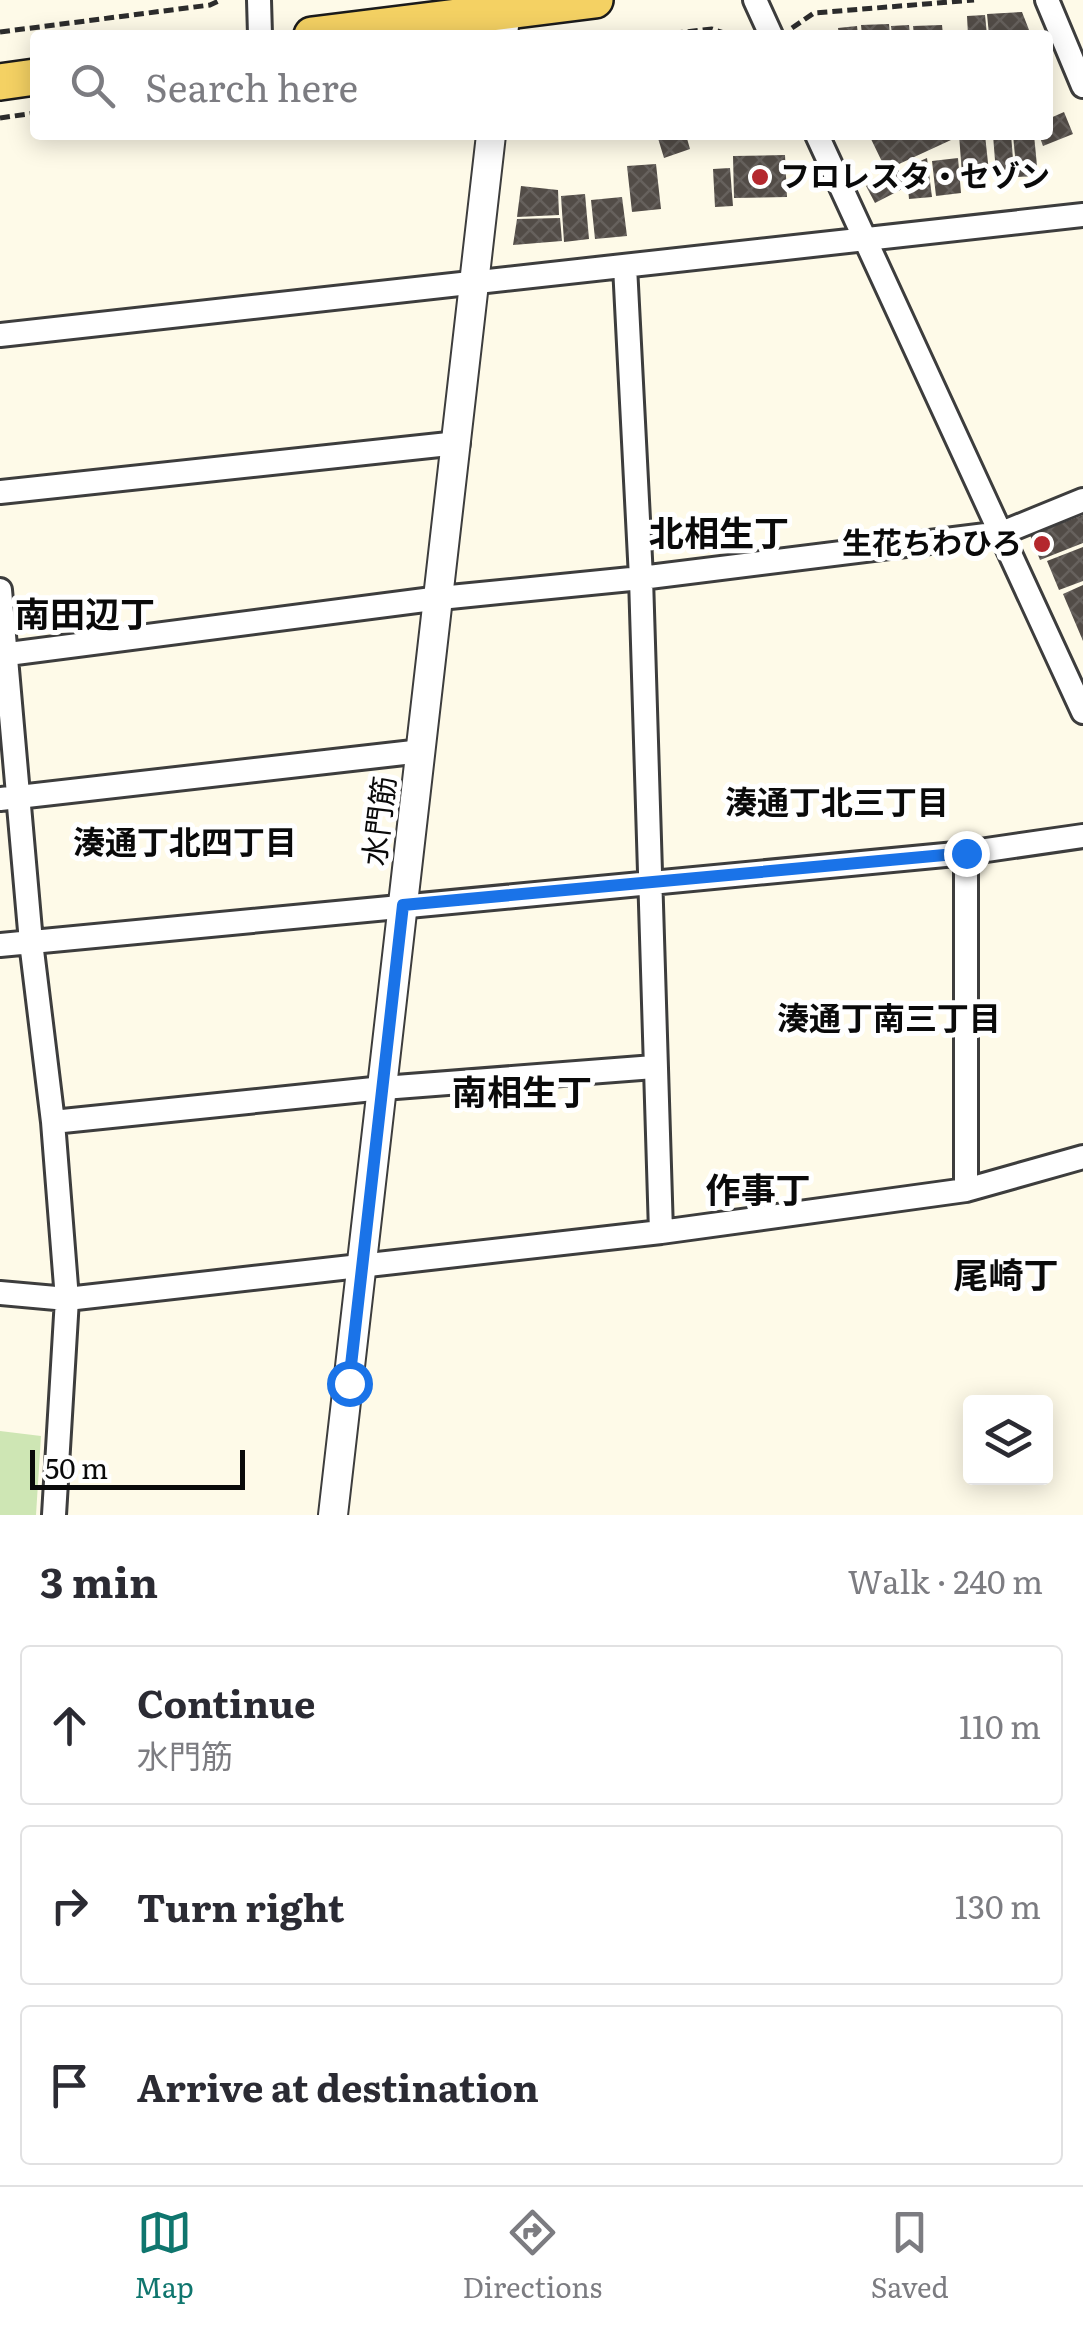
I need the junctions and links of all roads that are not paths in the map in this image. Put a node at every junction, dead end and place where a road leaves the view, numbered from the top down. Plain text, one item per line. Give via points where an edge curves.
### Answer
1 (259, 0) edge
2 (595, 0) edge
3 (754, 0) edge
4 (1047, 0) edge
5 (505, 15) edge
6 (260, 30) edge
7 (360, 30) edge
8 (769, 30) edge
9 (30, 78) edge
10 (0, 82) edge
11 (1083, 86) edge
12 (491, 140) edge
13 (819, 140) edge
14 (1083, 215) edge
15 (864, 238) junction
16 (625, 266) junction
17 (474, 284) junction
18 (0, 335) edge
19 (458, 443) junction
20 (0, 492) edge
21 (1083, 500) edge
22 (1002, 534) junction
23 (642, 578) junction
24 (0, 590) edge
25 (440, 598) junction
26 (3, 655) edge
27 (1083, 712) edge
28 (422, 751) junction
29 (9, 798) edge
30 (1083, 836) edge
31 (966, 853) junction
32 (650, 884) junction
33 (403, 905) junction
34 (30, 942) junction
35 (0, 945) edge
36 (654, 1067) junction
37 (383, 1088) junction
38 (53, 1122) junction
39 (1083, 1156) edge
40 (966, 1190) junction
41 (661, 1232) junction
42 (364, 1263) junction
43 (0, 1293) edge
44 (67, 1298) junction
45 (54, 1515) edge
46 (333, 1515) edge

1 - 6 street
2 - 5 main road
3 - 8 street
4 - 11 street
5 - 7 main road
9 - 10 main road
12 - 17 street, 水門筋
13 - 15 street
14 - 15 street
15 - 16 street
15 - 22 street
16 - 17 street
16 - 23 street
17 - 18 street
17 - 19 street, 水門筋
19 - 20 street
19 - 25 street, 水門筋
21 - 22 street
22 - 23 street
22 - 27 street
23 - 25 street
23 - 32 street
24 - 26 street
25 - 26 street
25 - 28 street, 水門筋
26 - 29 street
28 - 29 street
28 - 33 street, 水門筋
29 - 34 street
30 - 31 street
31 - 32 street
31 - 40 street
32 - 33 street
32 - 36 street
33 - 34 street
33 - 37 street, 水門筋
34 - 35 street
34 - 38 street
36 - 37 street
36 - 41 street
37 - 38 street
37 - 42 street, 水門筋
38 - 44 street
39 - 40 street
40 - 41 street
41 - 42 street
42 - 44 street
42 - 46 street, 水門筋
43 - 44 street
44 - 45 street

